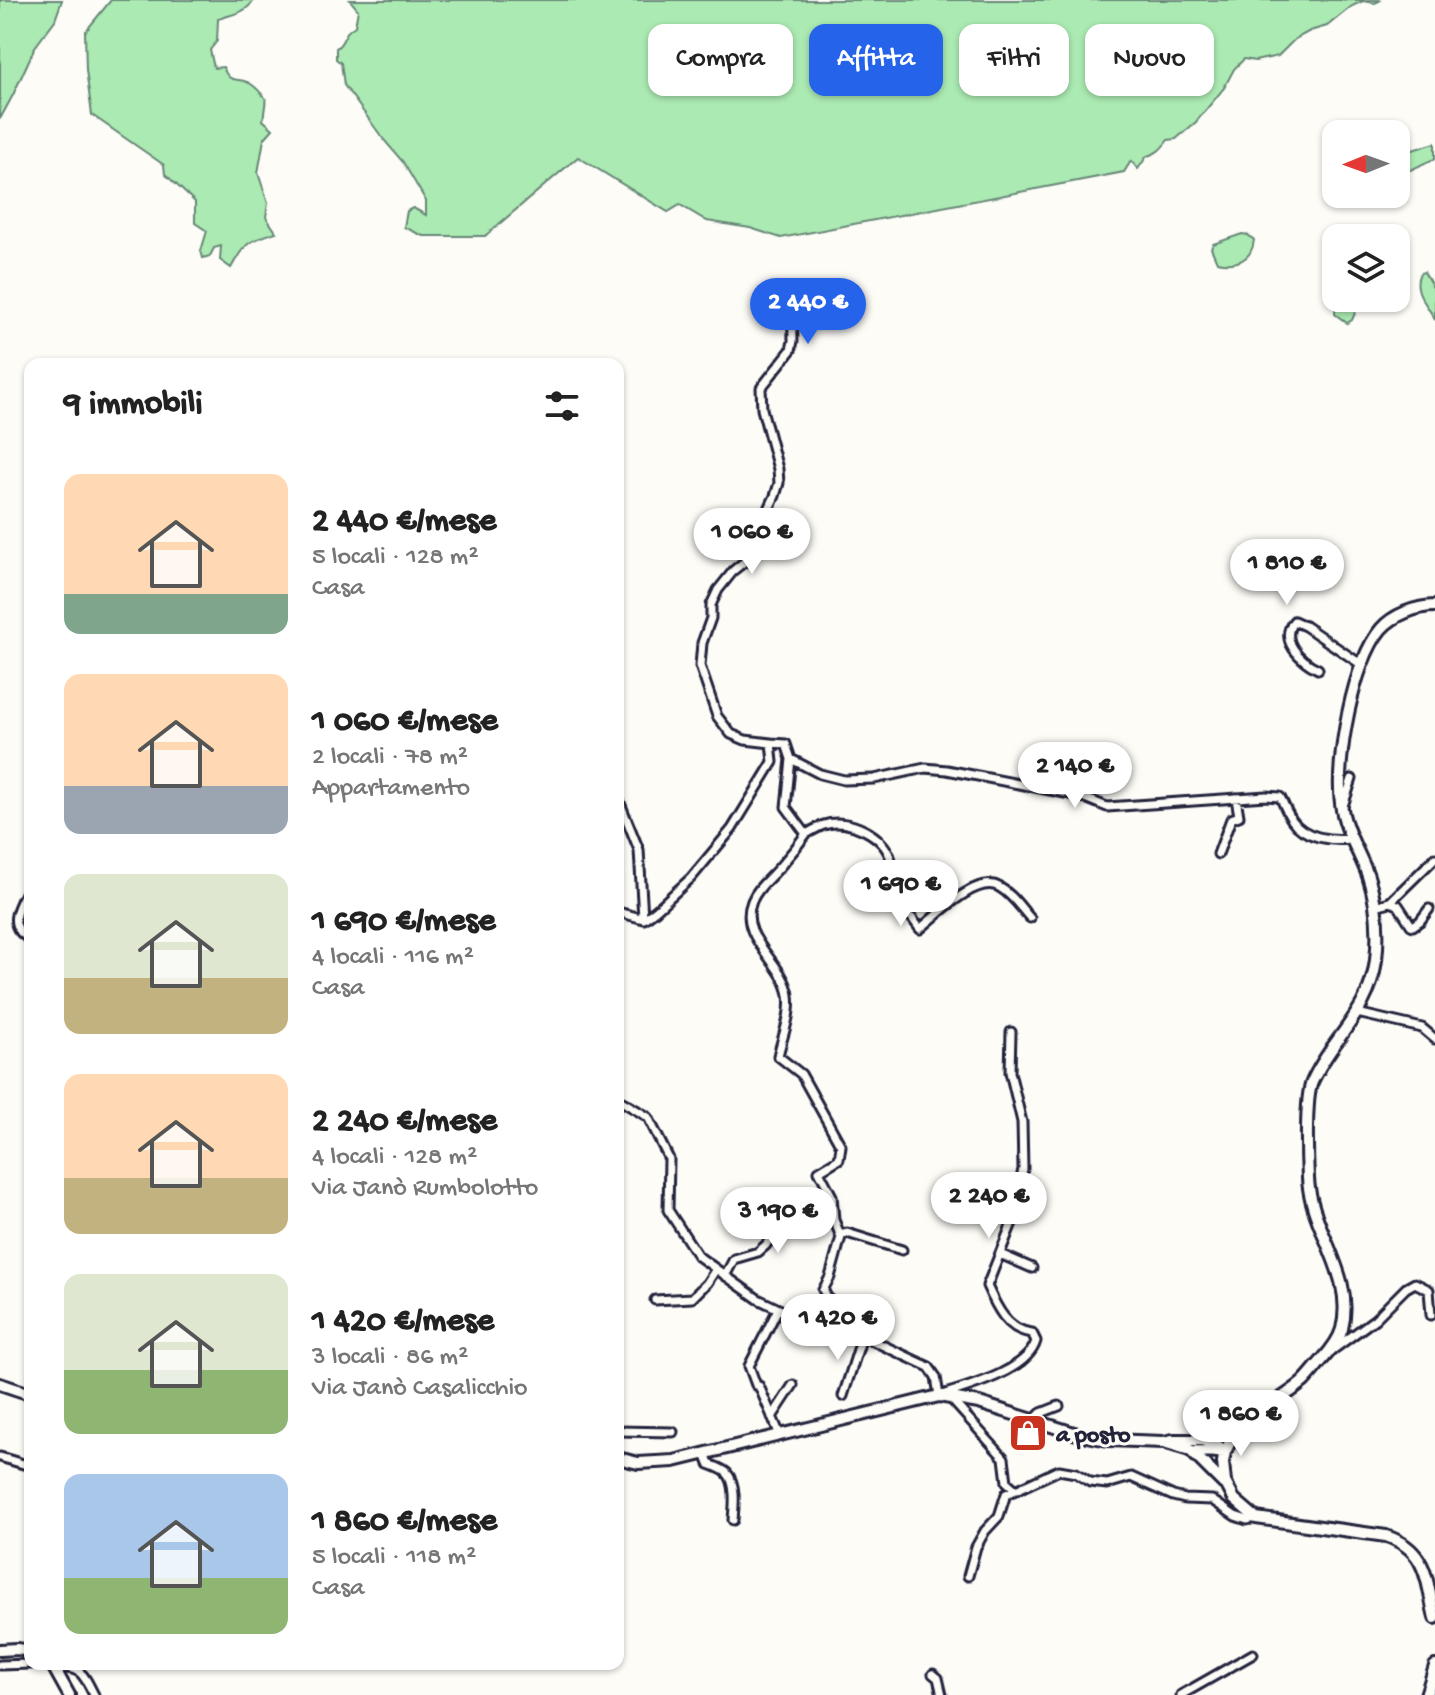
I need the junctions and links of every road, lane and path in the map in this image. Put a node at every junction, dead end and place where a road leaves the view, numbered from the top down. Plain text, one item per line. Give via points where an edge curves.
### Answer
1 (792, 289) dead end
2 (1435, 606) edge
3 (1362, 665) junction
4 (1318, 669) dead end
5 (771, 743) junction
6 (791, 759) junction
7 (1352, 779) dead end
8 (1236, 798) junction
9 (1342, 808) junction
10 (624, 813) edge
11 (806, 834) junction
12 (1350, 839) junction
13 (1218, 854) dead end
14 (1435, 858) edge
15 (24, 897) edge
16 (1390, 902) junction
17 (1375, 906) junction
18 (1429, 909) dead end
19 (624, 913) edge
20 (643, 918) junction
21 (1030, 918) dead end
22 (24, 936) edge
23 (1357, 1013) junction
24 (1011, 1032) dead end
25 (1435, 1039) edge
26 (624, 1103) edge
27 (791, 1205) dead end
28 (840, 1235) junction
29 (902, 1250) dead end
30 (1000, 1254) junction
31 (1032, 1268) dead end
32 (716, 1269) junction
33 (725, 1276) junction
34 (655, 1300) dead end
35 (778, 1309) junction
36 (1431, 1315) dead end
37 (846, 1329) junction
38 (862, 1337) junction
39 (1329, 1352) junction
40 (0, 1384) edge
41 (793, 1385) dead end
42 (24, 1392) edge
43 (843, 1396) dead end
44 (944, 1396) junction
45 (1059, 1406) dead end
46 (772, 1417) junction
47 (1034, 1420) junction
48 (1240, 1426) junction
49 (624, 1431) edge
50 (673, 1432) dead end
51 (780, 1435) junction
52 (1199, 1440) junction
53 (1164, 1442) junction
54 (1190, 1450) junction
55 (1225, 1452) junction
56 (705, 1454) junction
57 (0, 1457) edge
58 (624, 1460) edge
59 (24, 1464) edge
60 (1228, 1489) junction
61 (1016, 1490) junction
62 (1256, 1518) junction
63 (733, 1520) dead end
64 (968, 1576) dead end
65 (1435, 1618) edge
66 (0, 1650) edge
67 (24, 1650) edge
68 (1253, 1654) dead end
69 (24, 1664) edge
70 (0, 1665) edge
71 (1435, 1666) edge
72 (53, 1670) edge
73 (76, 1670) edge
74 (933, 1674) dead end
75 (69, 1695) edge
76 (94, 1695) edge
77 (942, 1695) edge
78 (1181, 1695) edge
79 (1426, 1695) edge

1 - 5 street via 791,350 761,388 779,483 744,562 711,605 700,666 717,716 731,734
2 - 3 main road via 1391,620
3 - 4 street via 1294,621 1288,632 1293,650
3 - 9 main road via 1340,766
5 - 6 street via 786,744
5 - 20 street via 773,762 732,829 691,878
6 - 8 street via 844,780 925,768 947,770 1080,796 1107,807
6 - 11 street via 786,807
7 - 9 street
8 - 12 street via 1280,797 1299,829 1325,839
8 - 13 street via 1239,816 1231,819
9 - 12 main road
10 - 20 street via 639,850
11 - 21 street via 825,825 851,825 881,842 894,873 890,898 920,929 969,891 989,884 1013,898
11 - 28 street via 758,890 750,905 751,927 789,992 778,1056 801,1074 841,1146 839,1159 819,1171 832,1196
12 - 17 main road
14 - 16 street
15 - 22 street via 14,918
16 - 17 street
16 - 18 street via 1413,926
17 - 23 main road via 1376,959
19 - 20 street
23 - 25 street via 1422,1028
23 - 39 main road via 1311,1084 1308,1119 1310,1199 1343,1289 1341,1331
24 - 30 street via 1010,1072 1022,1122 1023,1169
26 - 32 street via 648,1117 669,1159 668,1210 698,1256
27 - 33 street via 766,1245 734,1259
28 - 29 street
28 - 37 street via 823,1290
30 - 31 street
30 - 44 street via 987,1286 999,1312 1021,1332 1032,1333 1034,1349 1014,1366
32 - 33 street
32 - 34 street via 692,1298
33 - 35 street
35 - 37 street via 829,1333
35 - 46 street via 749,1366
36 - 39 street via 1429,1290 1415,1283
37 - 38 street
38 - 43 street
38 - 44 street via 929,1367
39 - 48 main road via 1304,1381
40 - 42 main road
41 - 46 street
44 - 47 main road
44 - 51 main road
44 - 61 street via 1004,1458 1007,1482
45 - 47 street
46 - 51 street
47 - 53 main road via 1108,1440
48 - 52 main road
48 - 55 main road
49 - 50 street
51 - 56 main road
52 - 53 main road
52 - 55 main road
53 - 54 main road
54 - 55 main road
54 - 60 main road
55 - 60 main road
56 - 58 main road via 674,1461
56 - 63 street via 709,1464 730,1478
57 - 59 street
60 - 62 main road
61 - 62 street via 1059,1470 1107,1484 1131,1477 1173,1496 1212,1500 1235,1516
61 - 64 street via 1006,1494 999,1516 976,1547
62 - 65 main road via 1400,1541 1421,1562
66 - 67 main road
68 - 78 street
69 - 70 street
71 - 79 main road
72 - 75 main road
73 - 76 street via 85,1676
74 - 77 street

